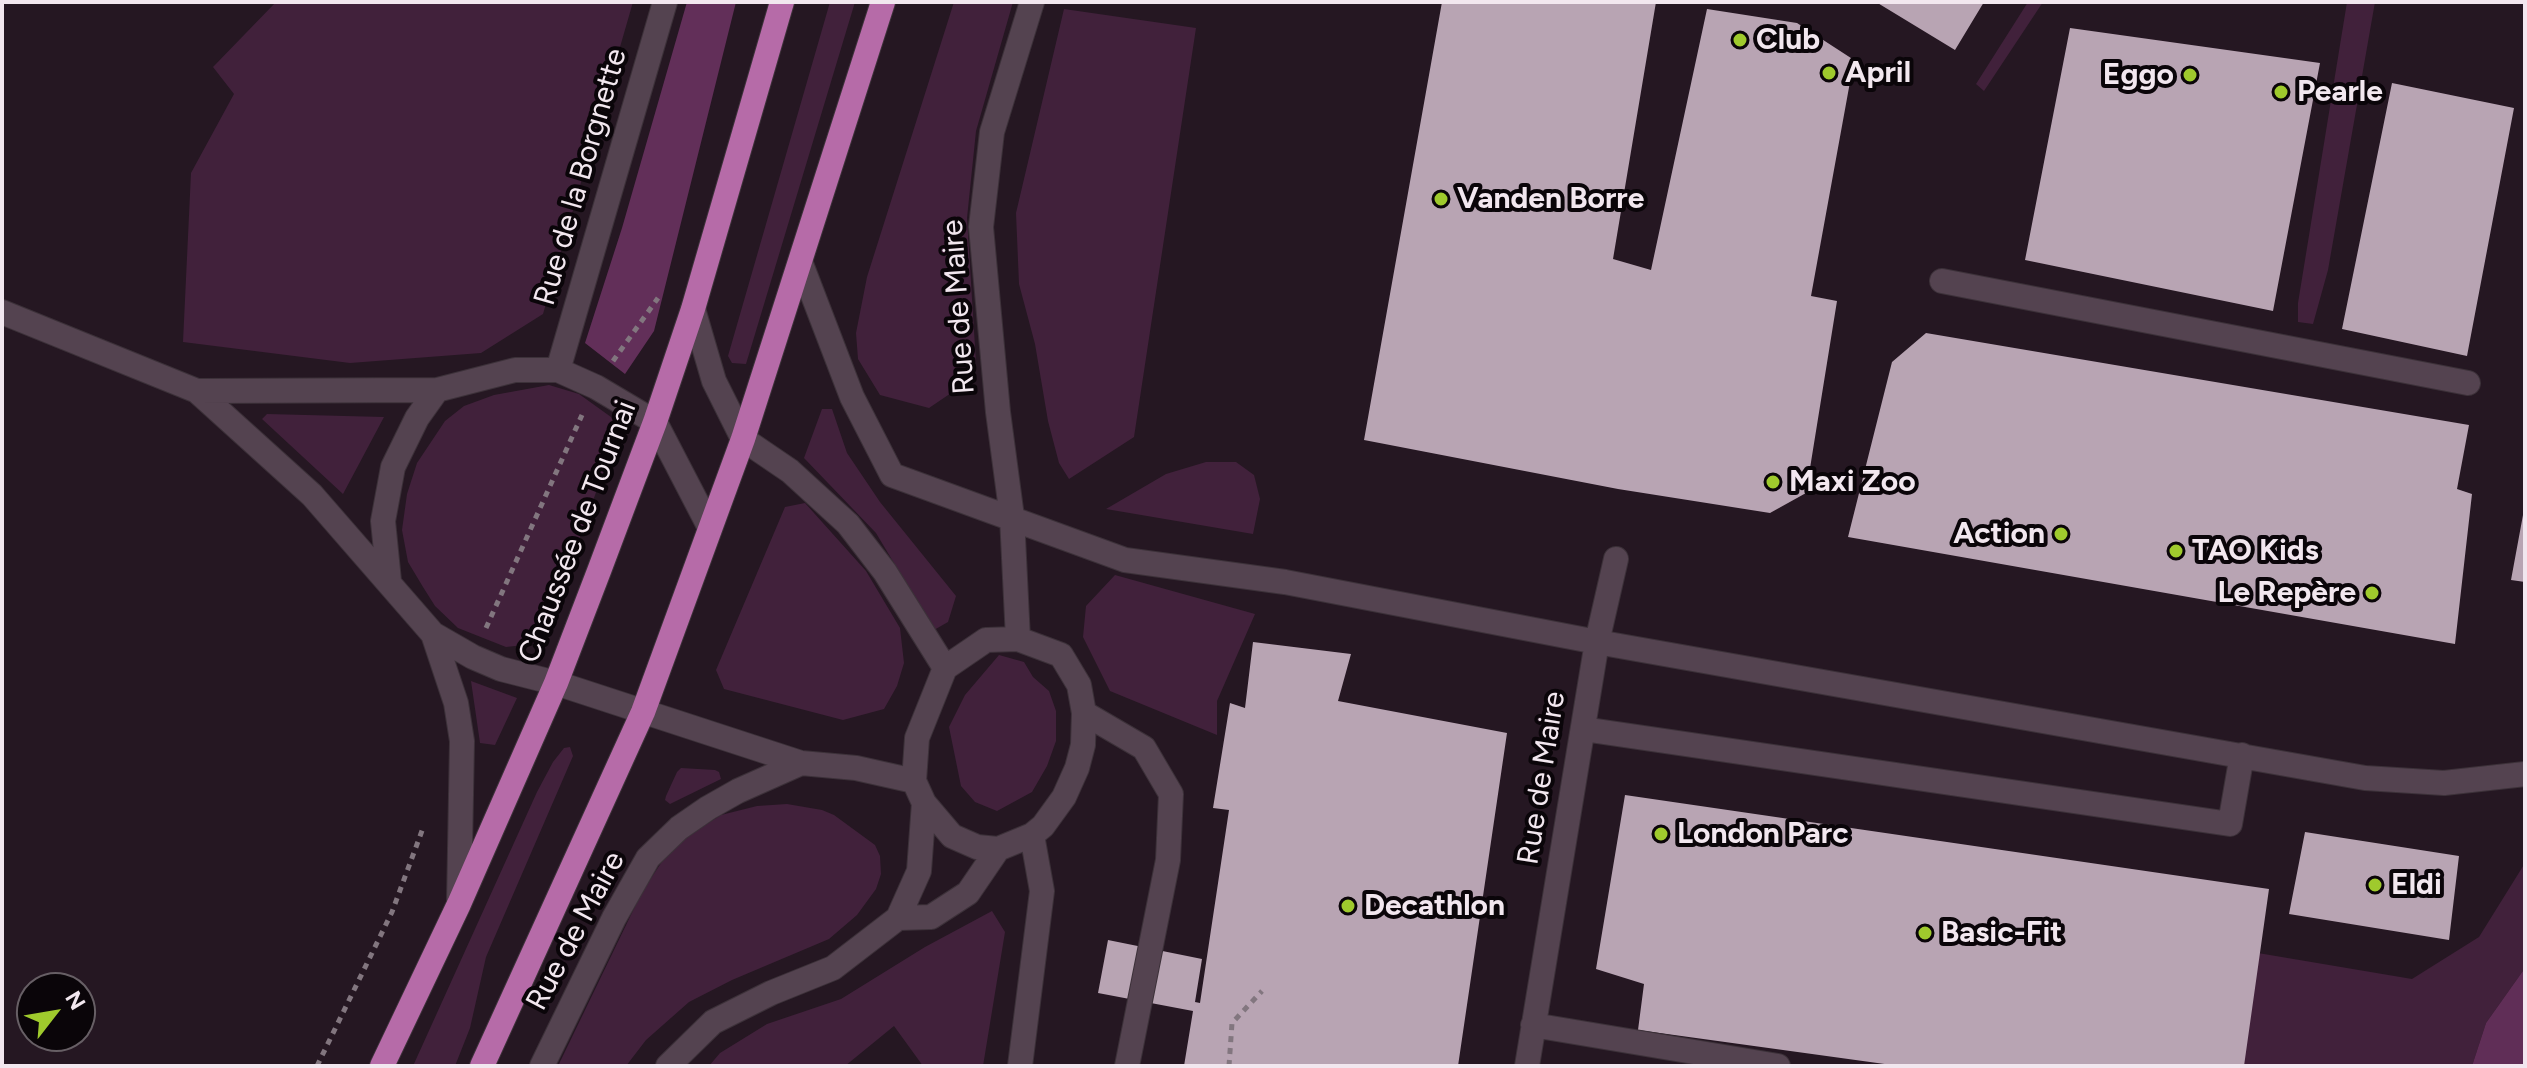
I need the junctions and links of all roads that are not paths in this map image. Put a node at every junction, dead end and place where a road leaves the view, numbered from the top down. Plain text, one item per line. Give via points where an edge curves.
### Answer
1 (665, 2) edge
2 (782, 2) edge
3 (883, 2) edge
4 (1032, 2) edge
5 (801, 264) junction
6 (1942, 281) dead end
7 (693, 309) junction
8 (2, 312) edge
9 (558, 370) junction
10 (2468, 383) dead end
11 (437, 390) junction
12 (197, 391) junction
13 (655, 422) junction
14 (743, 439) junction
15 (1012, 517) junction
16 (710, 528) junction
17 (1616, 559) dead end
18 (389, 581) junction
19 (433, 634) junction
20 (1018, 639) junction
21 (1597, 642) junction
22 (945, 668) junction
23 (556, 683) junction
24 (643, 712) junction
25 (1084, 713) junction
26 (1583, 729) junction
27 (2242, 755) junction
28 (801, 763) junction
29 (2525, 774) edge
30 (919, 792) junction
31 (1032, 835) junction
32 (998, 849) junction
33 (459, 904) junction
34 (898, 918) junction
35 (1533, 1025) junction
36 (382, 1066) edge
37 (482, 1066) edge
38 (542, 1066) edge
39 (668, 1066) edge
40 (1020, 1066) edge
41 (1127, 1066) edge
42 (1527, 1066) edge
43 (1778, 1066) edge

1 - 9 street, Rue de la Borgnette
2 - 7 main road, Chaussée de Tournai
3 - 5 main road
4 - 15 street, Rue de Maire via 992,132 981,227
5 - 14 main road
5 - 15 street via 852,397 892,475
6 - 10 street
7 - 13 main road, Chaussée de Tournai
7 - 14 street via 714,381
8 - 12 street
9 - 11 street via 515,370
9 - 13 street
11 - 12 street
11 - 18 street via 393,467 383,521
12 - 18 street via 312,495
13 - 16 street
13 - 23 main road, Chaussée de Tournai
14 - 16 main road
14 - 22 street via 790,471 848,524
15 - 20 street, Rue de Maire
15 - 21 street via 1125,560 1285,582
16 - 24 main road
17 - 21 street, Rue de Maire
18 - 19 street
19 - 23 street, Rue de Maire via 501,669
19 - 33 street via 456,703 462,741
20 - 22 street via 986,640
20 - 25 street via 1061,655 1079,685
21 - 26 street, Rue de Maire
21 - 27 street
22 - 30 street via 917,738
23 - 24 street, Rue de Maire
23 - 33 main road, Chaussée de Tournai
24 - 28 street, Rue de Maire
24 - 37 main road
25 - 31 street via 1077,768 1064,797
25 - 41 street via 1144,748 1171,794 1168,860
26 - 27 street via 2230,824
26 - 35 street, Rue de Maire
27 - 29 street via 2365,778 2444,783
28 - 30 street, Rue de Maire via 856,768
28 - 38 street, Rue de Maire via 708,808 648,858
30 - 32 street via 952,836
30 - 34 street via 919,871
31 - 32 street
31 - 40 street via 1042,891
32 - 34 street via 968,893 931,917
33 - 36 main road, Chaussée de Tournai
34 - 39 street via 833,968 713,1022
35 - 42 street, Rue de Maire
35 - 43 street

